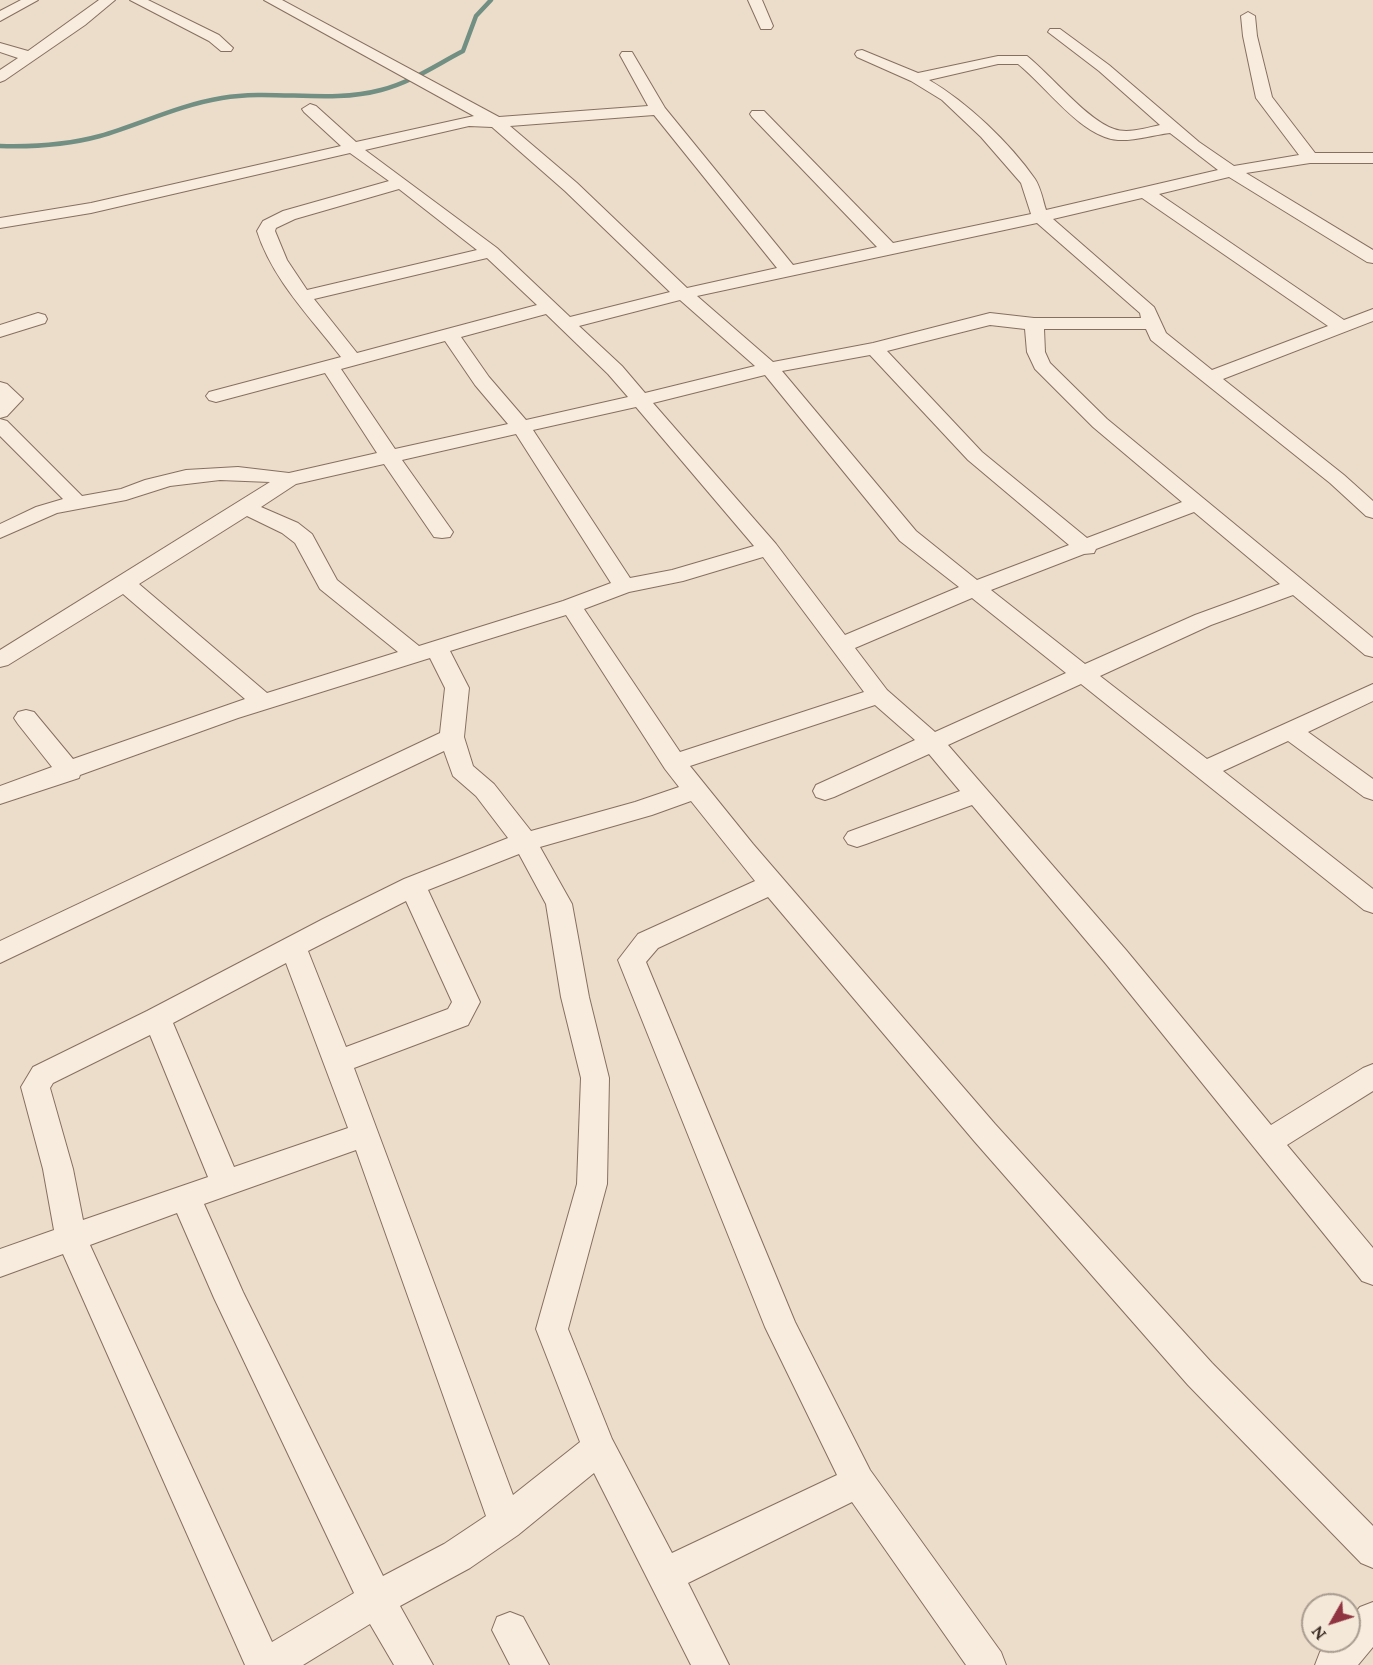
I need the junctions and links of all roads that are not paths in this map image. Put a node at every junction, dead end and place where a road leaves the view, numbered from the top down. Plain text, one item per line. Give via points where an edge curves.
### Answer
1 (31, 0) edge
2 (108, 0) edge
3 (138, 0) edge
4 (271, 0) edge
5 (755, 0) edge
6 (1248, 16) dead end
7 (0, 17) edge
8 (766, 26) dead end
9 (1055, 32) dead end
10 (0, 47) edge
11 (226, 48) dead end
12 (627, 54) dead end
13 (862, 54) dead end
14 (30, 57) junction
15 (0, 76) edge
16 (916, 78) junction
17 (310, 109) dead end
18 (658, 110) junction
19 (758, 114) dead end
20 (496, 122) junction
21 (1171, 128) junction
22 (354, 149) junction
23 (1310, 158) junction
24 (1373, 158) edge
25 (1230, 171) junction
26 (402, 183) junction
27 (1143, 191) junction
28 (1040, 217) junction
29 (0, 223) edge
30 (890, 250) junction
31 (491, 252) junction
32 (1373, 258) edge
33 (789, 272) junction
34 (683, 294) junction
35 (303, 296) junction
36 (1373, 315) edge
37 (556, 316) junction
38 (38, 320) dead end
39 (1152, 323) junction
40 (1034, 324) junction
41 (1342, 327) junction
42 (0, 331) edge
43 (450, 335) junction
44 (874, 349) junction
45 (353, 360) junction
46 (330, 366) junction
47 (769, 368) junction
48 (1210, 377) junction
49 (0, 388) edge
50 (216, 396) dead end
51 (640, 400) junction
52 (0, 412) edge
53 (0, 425) edge
54 (520, 425) junction
55 (390, 456) junction
56 (289, 479) junction
57 (76, 502) junction
58 (1197, 503) junction
59 (246, 508) junction
60 (1373, 512) edge
61 (0, 532) edge
62 (442, 532) dead end
63 (1086, 548) junction
64 (768, 549) junction
65 (123, 582) junction
66 (624, 586) junction
67 (1295, 586) junction
68 (976, 588) junction
69 (571, 606) junction
70 (841, 645) junction
71 (1373, 650) edge
72 (425, 651) junction
73 (0, 660) edge
74 (1081, 674) junction
75 (1373, 692) edge
76 (879, 694) junction
77 (263, 702) junction
78 (26, 718) dead end
79 (1290, 731) junction
80 (452, 737) junction
81 (932, 742) junction
82 (674, 763) junction
83 (1204, 770) junction
84 (70, 772) junction
85 (696, 790) junction
86 (825, 791) dead end
87 (1373, 791) edge
88 (976, 794) junction
89 (0, 795) edge
90 (857, 838) dead end
91 (525, 842) junction
92 (773, 884) junction
93 (413, 886) junction
94 (1373, 903) edge
95 (292, 947) junction
96 (0, 953) edge
97 (157, 1019) junction
98 (337, 1062) junction
99 (1373, 1076) edge
100 (365, 1134) junction
101 (1267, 1143) junction
102 (226, 1184) junction
103 (186, 1199) junction
104 (71, 1237) junction
105 (0, 1263) edge
106 (1373, 1271) edge
107 (599, 1448) junction
108 (858, 1482) junction
109 (506, 1522) junction
110 (1373, 1551) edge
111 (665, 1575) junction
112 (376, 1600) junction
113 (1373, 1620) edge
114 (510, 1630) dead end
115 (266, 1665) edge
116 (416, 1665) edge
117 (531, 1665) edge
118 (711, 1665) edge
119 (988, 1665) edge
120 (1333, 1665) edge

1 - 7 street
2 - 14 street
3 - 11 street via 214,38
4 - 20 street
5 - 8 street
6 - 23 street via 1264,98
9 - 21 street via 1104,68
10 - 14 street
12 - 18 street
13 - 16 street
14 - 15 street
16 - 21 street via 998,60 1022,59 1106,132 1120,135
16 - 28 street via 958,106 1016,164 1034,192
17 - 22 street
18 - 20 street
18 - 33 street
19 - 30 street
20 - 22 street via 469,121
20 - 34 street via 572,187
21 - 25 street
22 - 26 street
22 - 29 street via 91,208
23 - 24 street
23 - 25 street
25 - 27 street
25 - 32 street
26 - 31 street
26 - 35 street via 289,215 269,225 269,245
27 - 28 street
27 - 41 street
28 - 30 street
28 - 39 street via 1148,311
30 - 33 street
31 - 35 street
31 - 37 street
33 - 34 street
34 - 37 street
34 - 47 street
35 - 45 street
36 - 41 street
37 - 43 street
37 - 51 street via 615,370
38 - 42 street
39 - 40 street
39 - 48 street via 1158,336
40 - 44 street via 990,319
40 - 58 street via 1036,352 1042,365 1100,423
41 - 48 street
43 - 45 street
43 - 54 street
44 - 47 street
44 - 63 street via 975,456
45 - 46 street
46 - 50 street
46 - 55 street
47 - 51 street
47 - 68 street via 908,536
48 - 60 street
49 - 52 street via 13,399
51 - 54 street
51 - 64 street
53 - 57 street via 47,468
54 - 55 street
54 - 66 street
55 - 56 street
55 - 62 street
56 - 57 street via 268,475 201,476 152,484 107,499
56 - 59 street
57 - 61 street via 49,509
58 - 63 street
58 - 67 street
59 - 65 street
59 - 72 street via 290,528 304,539 328,584
63 - 68 street
64 - 66 street via 675,576
64 - 70 street
65 - 73 street
65 - 77 street
66 - 69 street
67 - 71 street
67 - 74 street via 1203,620
68 - 70 street
68 - 74 street
69 - 72 street
69 - 82 street
70 - 76 street
72 - 77 street
72 - 80 street via 457,688
74 - 81 street
74 - 83 street
75 - 79 street
76 - 81 street
76 - 82 street
77 - 84 street
78 - 84 street
79 - 83 street
79 - 87 street
80 - 91 street via 462,770 485,790
80 - 96 street
81 - 86 street
81 - 88 street
82 - 85 street
83 - 94 street
84 - 89 street
85 - 91 street
85 - 92 street
88 - 90 street
88 - 101 street via 1116,957
91 - 93 street
91 - 107 street via 559,904 575,997 595,1078 592,1184 552,1329
92 - 108 street via 648,941 632,960 782,1327
92 - 110 street via 985,1133 1200,1374
93 - 95 street
93 - 98 street via 466,1002 463,1011 458,1017
95 - 97 street
95 - 98 street
97 - 102 street
97 - 104 street via 43,1075 35,1088 58,1169
98 - 100 street
99 - 101 street
100 - 102 street
100 - 109 street
101 - 106 street
102 - 103 street
103 - 104 street
103 - 112 street
104 - 105 street
104 - 115 street
107 - 109 street
107 - 111 street
108 - 111 street
108 - 119 street
109 - 112 street via 457,1556
111 - 118 street
112 - 115 street
112 - 116 street
113 - 120 street
114 - 117 street

